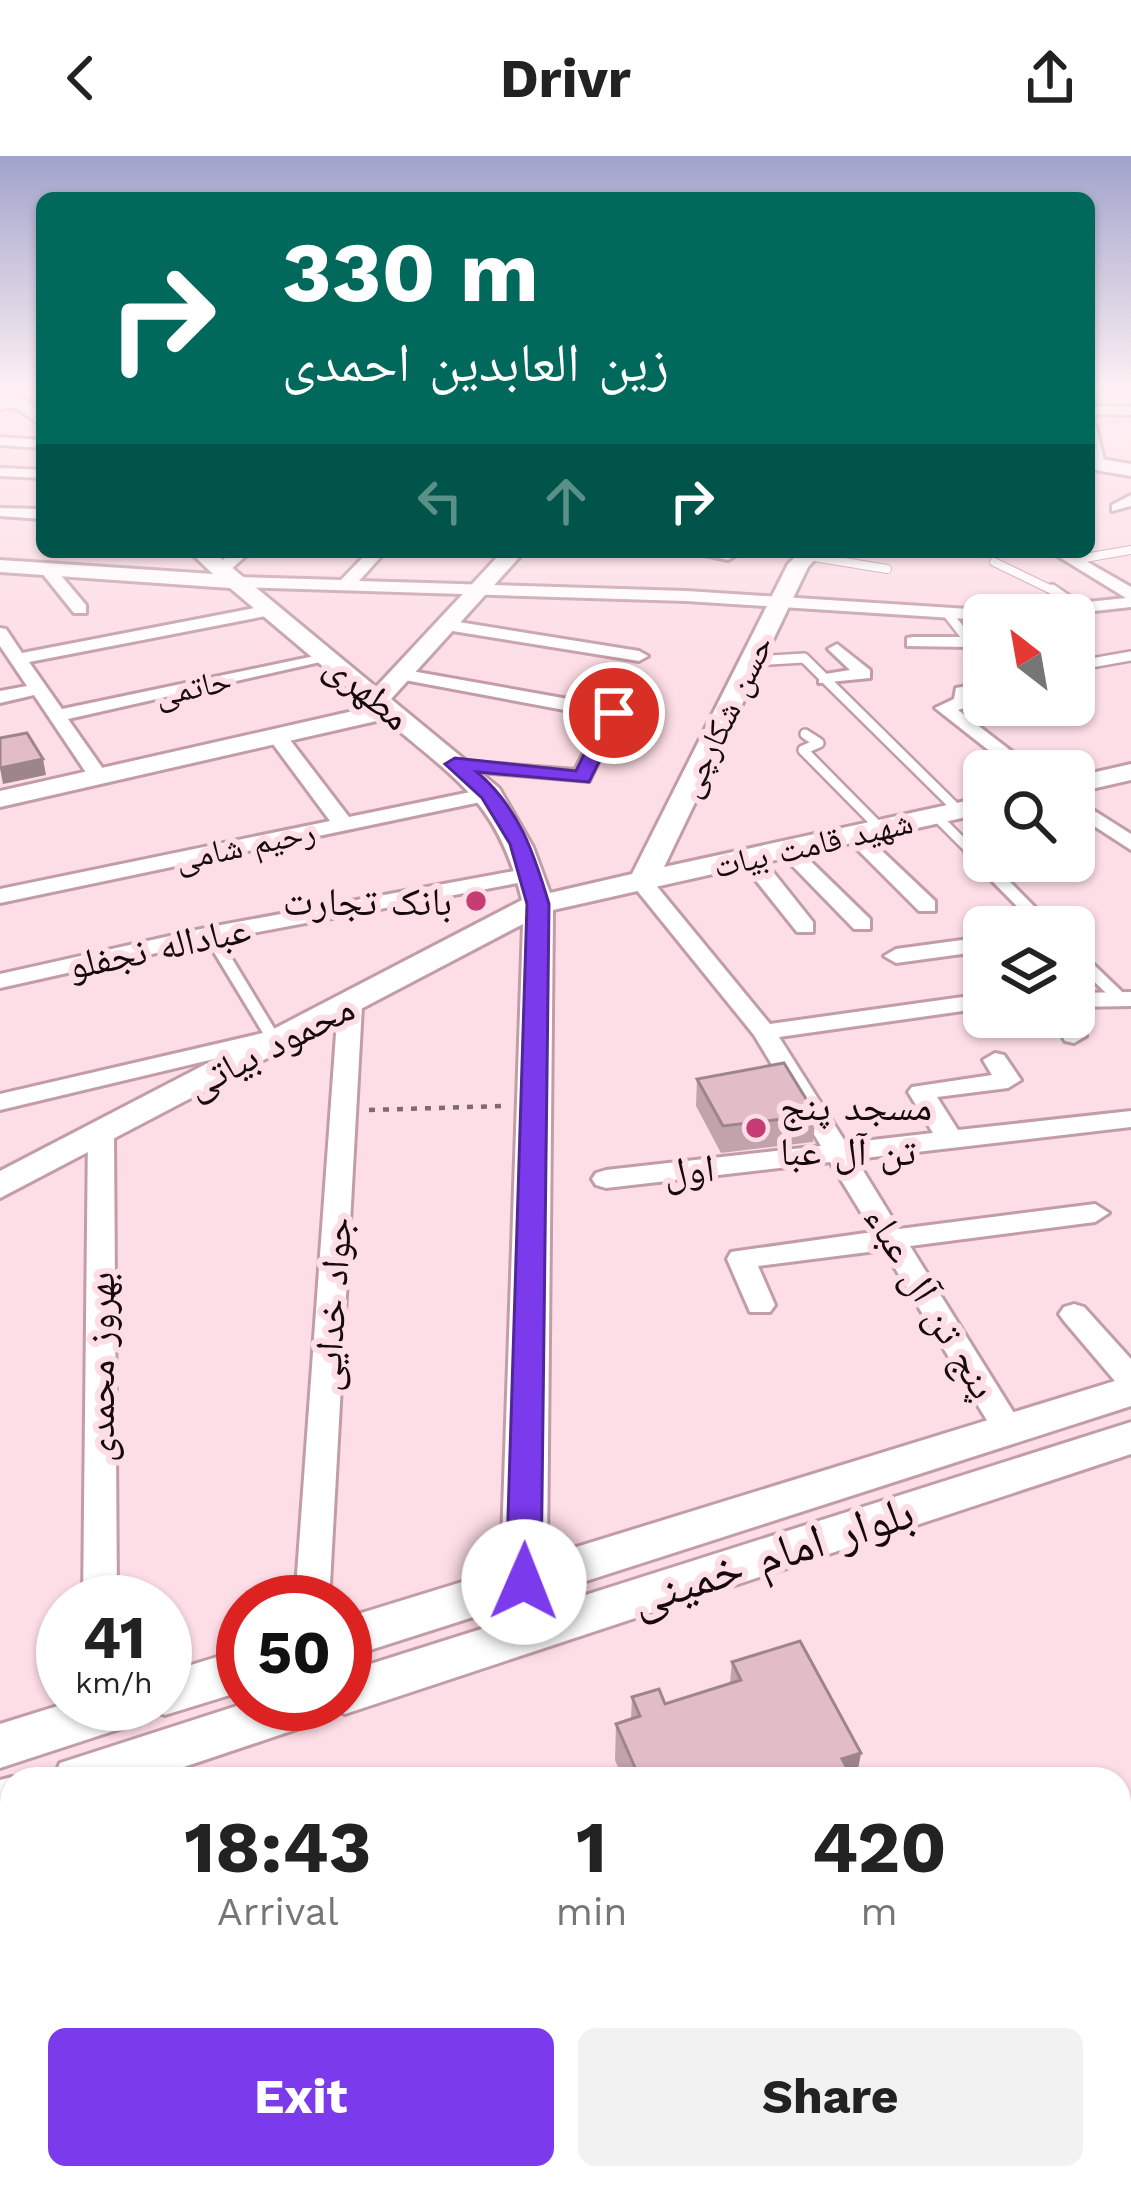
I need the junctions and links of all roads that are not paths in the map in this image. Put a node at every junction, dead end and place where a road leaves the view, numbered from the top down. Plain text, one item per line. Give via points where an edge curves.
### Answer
1 (0, 512) edge
2 (36, 514) edge
3 (1131, 550) edge
4 (1095, 553) edge
5 (371, 558) edge
6 (508, 558) edge
7 (808, 558) edge
8 (831, 558) edge
9 (1069, 558) edge
10 (994, 562) dead end
11 (225, 564) edge
12 (0, 566) edge
13 (47, 569) junction
14 (887, 569) dead end
15 (346, 585) junction
16 (479, 590) junction
17 (949, 590) dead end
18 (1059, 594) edge
19 (1131, 598) edge
20 (782, 600) junction
21 (1095, 606) edge
22 (80, 609) dead end
23 (270, 610) junction
24 (948, 614) junction
25 (963, 614) edge
26 (446, 625) junction
27 (963, 633) edge
28 (0, 634) edge
29 (963, 642) edge
30 (913, 643) dead end
31 (837, 649) dead end
32 (639, 656) dead end
33 (1131, 656) edge
34 (329, 658) junction
35 (18, 659) junction
36 (753, 662) junction
37 (1095, 662) edge
38 (825, 679) junction
39 (38, 689) junction
40 (390, 694) junction
41 (0, 697) edge
42 (963, 702) edge
43 (56, 716) junction
44 (963, 722) edge
45 (968, 726) edge
46 (805, 734) dead end
47 (278, 736) junction
48 (999, 750) edge
49 (455, 764) junction
50 (1131, 772) edge
51 (98, 776) junction
52 (1095, 780) edge
53 (490, 794) junction
54 (0, 799) edge
55 (959, 811) edge
56 (1095, 819) edge
57 (343, 824) junction
58 (867, 832) junction
59 (1131, 844) edge
60 (788, 850) junction
61 (749, 858) junction
62 (643, 883) junction
63 (535, 889) junction
64 (0, 896) edge
65 (1030, 906) edge
66 (927, 907) dead end
67 (862, 925) dead end
68 (805, 927) dead end
69 (210, 934) junction
70 (963, 947) edge
71 (896, 956) dead end
72 (1095, 972) edge
73 (0, 982) edge
74 (1126, 999) edge
75 (1095, 1000) edge
76 (963, 1004) edge
77 (350, 1006) junction
78 (764, 1033) junction
79 (286, 1035) junction
80 (994, 1060) dead end
81 (0, 1102) edge
82 (1131, 1119) edge
83 (101, 1132) junction
84 (952, 1142) junction
85 (842, 1155) junction
86 (606, 1179) dead end
87 (0, 1186) edge
88 (1095, 1214) dead end
89 (894, 1243) junction
90 (760, 1305) dead end
91 (1074, 1314) dead end
92 (1131, 1379) edge
93 (1131, 1391) edge
94 (1008, 1429) junction
95 (1131, 1438) edge
96 (100, 1575) edge
97 (314, 1575) edge
98 (524, 1582) junction
99 (372, 1629) edge
100 (544, 1629) junction
101 (372, 1684) edge
102 (44, 1731) edge
103 (226, 1731) edge
104 (0, 1746) edge
105 (115, 1767) edge

1 - 2 street
3 - 4 lane
5 - 15 street
6 - 16 main road
7 - 20 main road, حسن شکارچی
8 - 14 lane
9 - 19 street
10 - 18 lane
11 - 13 main road
11 - 15 street
11 - 23 main road, مطهری
12 - 13 main road
13 - 22 street
15 - 16 street
16 - 20 street
16 - 26 main road
17 - 24 street
19 - 21 street
20 - 24 street
20 - 36 main road, حسن شکارچی
23 - 34 main road, مطهری
23 - 35 street
24 - 25 street
24 - 27 lane
26 - 32 street
26 - 40 main road
28 - 35 street
29 - 30 street
31 - 38 street via 864,674
33 - 37 lane
34 - 40 main road, مطهری
34 - 43 street, حاتمی
35 - 39 street
36 - 38 lane via 804,658
36 - 62 main road, حسن شکارچی
38 - 55 lane
39 - 41 street
39 - 43 street
40 - 47 main road
40 - 49 main road, مطهری
40 - 49 street via 614,713 582,778
42 - 44 street via 944,708
43 - 51 street
45 - 48 street
46 - 58 lane via 819,743 803,750
47 - 51 main road
47 - 57 street
49 - 53 main road, مطهری
50 - 52 main road
51 - 54 main road
53 - 57 street, رحیم شامی
53 - 63 main road, مطهری via 521,844
55 - 58 main road, شهید قامت بیات
55 - 65 lane
56 - 59 street
57 - 64 street, رحیم شامی
58 - 60 main road, شهید قامت بیات
58 - 66 street
60 - 61 main road, شهید قامت بیات
60 - 67 street
61 - 62 main road, شهید قامت بیات
61 - 68 street
62 - 63 main road, شهید قامت بیات
62 - 78 street, پنج تن آل عباء
63 - 69 street, عباداله نجفلو
63 - 77 main road, محمود بیاتی
63 - 98 main road, مطهری
69 - 73 street, عباداله نجفلو
69 - 79 lane
70 - 71 street
72 - 74 lane
74 - 75 street
76 - 78 street
77 - 79 main road, محمود بیاتی
77 - 97 street, جواد خدایی
78 - 85 street, پنج تن آل عباء
79 - 81 street
79 - 83 main road, محمود بیاتی
80 - 84 street via 1008,1081 921,1092
82 - 84 street, اول
83 - 87 main road, محمود بیاتی
83 - 96 street, بهروز محمدی
84 - 85 street, اول
85 - 86 street, اول
85 - 89 street, پنج تن آل عباء
88 - 89 street
89 - 90 street via 741,1259
89 - 94 street, پنج تن آل عباء
91 - 92 street
93 - 94 main road, بلوار امام خمینی
94 - 98 main road, بلوار امام خمینی
95 - 100 main road, بلوار امام خمینی
98 - 99 main road, بلوار امام خمینی
98 - 100 main road, مطهری
100 - 101 main road, بلوار امام خمینی
102 - 104 main road
103 - 105 main road

